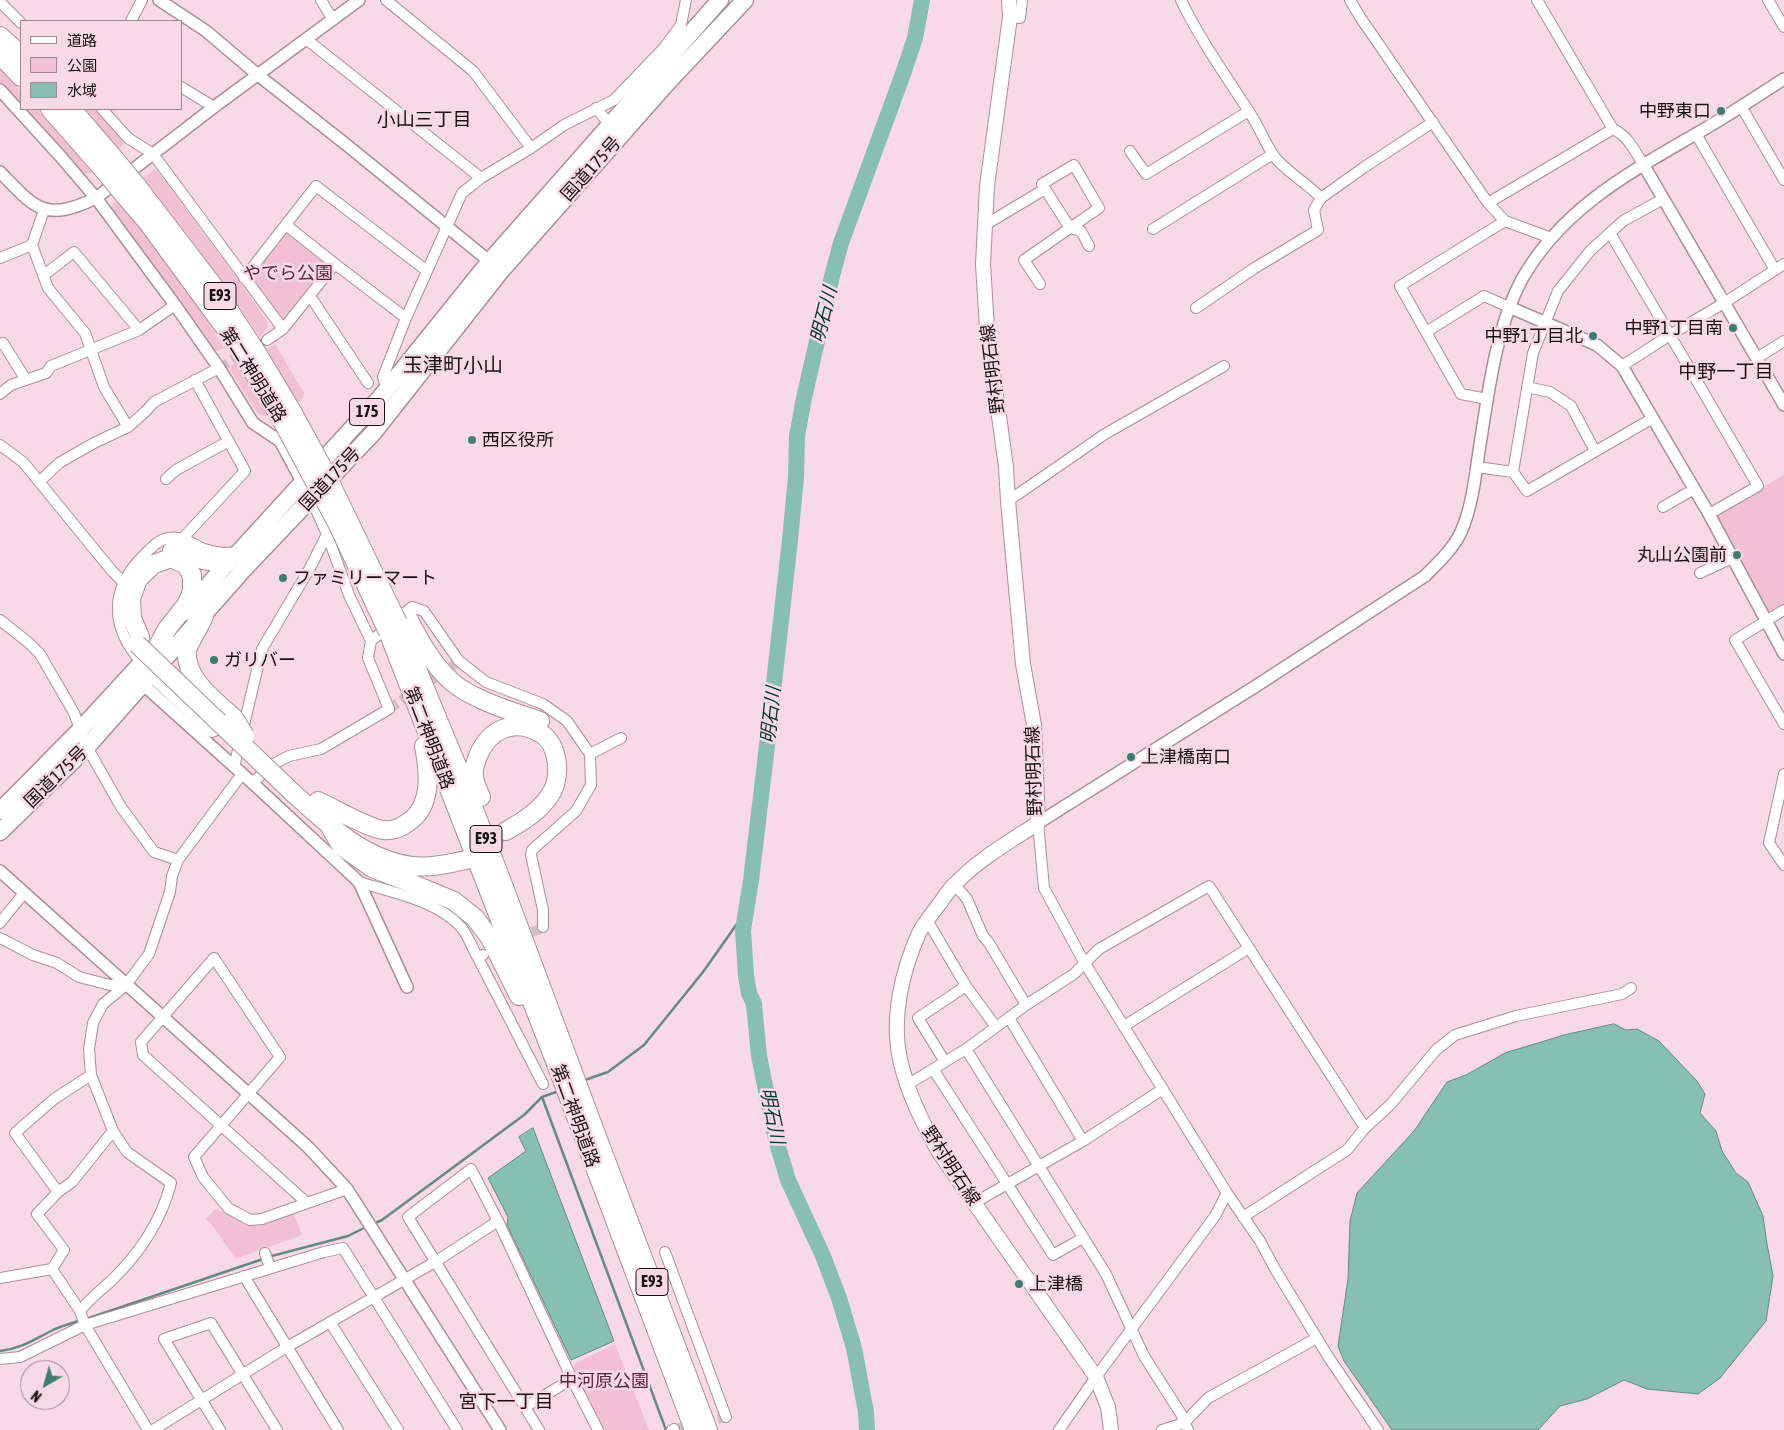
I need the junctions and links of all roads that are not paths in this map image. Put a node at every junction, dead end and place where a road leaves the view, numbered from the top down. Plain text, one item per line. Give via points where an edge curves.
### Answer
1 (142, 0) edge
2 (159, 0) edge
3 (321, 0) edge
4 (359, 0) edge
5 (386, 0) edge
6 (686, 0) edge
7 (720, 0) edge
8 (745, 0) edge
9 (1009, 0) edge
10 (1022, 0) edge
11 (1181, 0) edge
12 (1350, 0) edge
13 (1537, 0) edge
14 (1768, 0) edge
15 (0, 2) edge
16 (1010, 17) junction
17 (132, 20) edge
18 (333, 20) junction
19 (20, 22) edge
20 (1784, 27) edge
21 (0, 36) edge
22 (306, 39) junction
23 (667, 53) junction
24 (20, 54) edge
25 (0, 55) edge
26 (258, 75) junction
27 (20, 76) edge
28 (1784, 79) edge
29 (182, 88) edge
30 (0, 90) edge
31 (214, 106) junction
32 (1741, 106) junction
33 (596, 108) junction
34 (51, 110) edge
35 (73, 110) edge
36 (103, 110) edge
37 (1248, 111) junction
38 (1433, 122) junction
39 (610, 125) junction
40 (1612, 129) junction
41 (1696, 134) junction
42 (531, 148) junction
43 (1130, 151) dead end
44 (153, 154) junction
45 (1273, 154) junction
46 (108, 163) junction
47 (1643, 164) junction
48 (0, 172) edge
49 (481, 178) junction
50 (1784, 180) edge
51 (1045, 189) junction
52 (96, 198) junction
53 (1321, 198) junction
54 (1663, 199) junction
55 (1488, 203) junction
56 (44, 210) junction
57 (1505, 221) junction
58 (985, 224) junction
59 (286, 225) junction
60 (447, 227) junction
61 (1070, 228) junction
62 (1153, 229) dead end
63 (1610, 233) junction
64 (1551, 238) junction
65 (32, 244) junction
66 (1090, 246) dead end
67 (0, 258) edge
68 (335, 264) junction
69 (1784, 264) edge
70 (495, 266) junction
71 (1775, 270) junction
72 (427, 271) junction
73 (44, 276) junction
74 (244, 278) junction
75 (1040, 284) dead end
76 (310, 296) junction
77 (1724, 303) junction
78 (175, 304) junction
79 (1509, 307) junction
80 (1196, 308) dead end
81 (406, 318) junction
82 (1545, 323) junction
83 (283, 329) junction
84 (138, 330) junction
85 (1426, 332) junction
86 (1670, 336) junction
87 (267, 340) tunnel mouth
88 (1784, 341) edge
89 (0, 344) edge
90 (91, 351) junction
91 (1757, 358) junction
92 (1224, 366) dead end
93 (1622, 366) junction
94 (219, 368) junction
95 (26, 380) junction
96 (195, 380) junction
97 (368, 383) dead end
98 (1527, 387) junction
99 (387, 390) junction
100 (0, 394) edge
101 (1487, 399) junction
102 (1784, 405) edge
103 (286, 415) junction
104 (1653, 418) junction
105 (128, 427) junction
106 (228, 441) junction
107 (0, 446) edge
108 (1595, 451) junction
109 (1477, 467) junction
110 (1513, 472) junction
111 (166, 479) dead end
112 (39, 482) junction
113 (303, 483) junction
114 (1694, 489) junction
115 (311, 499) junction
116 (1008, 502) junction
117 (1663, 507) dead end
118 (1708, 514) junction
119 (327, 534) junction
120 (183, 538) junction
121 (233, 557) junction
122 (1732, 558) junction
123 (1700, 573) dead end
124 (123, 582) junction
125 (1784, 610) edge
126 (204, 616) junction
127 (0, 620) edge
128 (1765, 621) junction
129 (398, 624) junction
130 (138, 641) junction
131 (371, 641) junction
132 (159, 644) junction
133 (1784, 654) edge
134 (142, 674) junction
135 (423, 722) junction
136 (1784, 724) edge
137 (80, 730) junction
138 (620, 738) dead end
139 (247, 744) junction
140 (87, 747) junction
141 (590, 754) junction
142 (238, 771) junction
143 (1784, 774) edge
144 (252, 782) junction
145 (293, 785) junction
146 (318, 802) junction
147 (0, 812) edge
148 (1038, 824) junction
149 (329, 826) junction
150 (0, 832) edge
151 (178, 860) junction
152 (1784, 865) edge
153 (0, 871) edge
154 (359, 882) junction
155 (954, 884) junction
156 (504, 887) junction
157 (24, 893) junction
158 (927, 920) junction
159 (0, 923) edge
160 (544, 927) dead end
161 (0, 938) edge
162 (1249, 948) junction
163 (1084, 962) junction
164 (126, 985) junction
165 (966, 986) junction
166 (408, 987) dead end
167 (1631, 988) dead end
168 (1026, 1005) junction
169 (162, 1017) junction
170 (1009, 1018) junction
171 (1124, 1026) junction
172 (996, 1027) junction
173 (966, 1049) junction
174 (557, 1061) junction
175 (945, 1062) junction
176 (933, 1069) junction
177 (90, 1075) junction
178 (543, 1084) dead end
179 (907, 1085) junction
180 (1163, 1089) junction
181 (248, 1093) junction
182 (222, 1124) junction
183 (1365, 1128) junction
184 (113, 1132) junction
185 (590, 1137) junction
186 (1083, 1141) junction
187 (1038, 1166) junction
188 (1007, 1184) junction
189 (347, 1189) junction
190 (58, 1192) junction
191 (1227, 1193) junction
192 (307, 1203) junction
193 (974, 1203) junction
194 (1243, 1217) junction
195 (498, 1221) junction
196 (1083, 1238) junction
197 (665, 1252) dead end
198 (265, 1253) dead end
199 (435, 1262) junction
200 (52, 1268) junction
201 (270, 1268) junction
202 (244, 1276) junction
203 (0, 1278) edge
204 (405, 1280) junction
205 (374, 1296) junction
206 (80, 1311) junction
207 (330, 1322) junction
208 (85, 1325) junction
209 (1131, 1331) junction
210 (1317, 1338) junction
211 (286, 1347) junction
212 (0, 1359) edge
213 (243, 1374) junction
214 (1096, 1377) junction
215 (572, 1379) junction
216 (201, 1400) junction
217 (525, 1408) junction
218 (726, 1417) dead end
219 (1186, 1427) edge
220 (496, 1429) edge
221 (148, 1430) edge
222 (153, 1430) edge
223 (220, 1430) edge
224 (277, 1430) edge
225 (338, 1430) edge
226 (398, 1430) edge
227 (457, 1430) edge
228 (539, 1430) edge
229 (598, 1430) edge
230 (694, 1430) edge
231 (708, 1430) edge
232 (1059, 1430) edge
233 (1111, 1430) edge
234 (1162, 1430) edge
235 (1378, 1430) edge

1 - 17 street
2 - 26 street via 206,31
3 - 18 street
4 - 18 street
5 - 42 street via 473,71
6 - 23 street via 681,25
7 - 23 highway, 国道175号 / 175
8 - 70 highway, 国道175号 / 175
9 - 16 main road, 野村明石線
10 - 16 street via 1020,18
11 - 37 street via 1192,24
12 - 38 street
13 - 40 street
14 - 20 street
15 - 19 street
16 - 58 main road, 野村明石線 via 987,186
18 - 22 street
21 - 24 highway
22 - 26 street
22 - 49 street
23 - 33 street via 614,100
23 - 39 highway, 国道175号 / 175
25 - 27 highway
26 - 31 street
26 - 60 street
28 - 32 street
29 - 31 street
30 - 52 street
31 - 44 street
32 - 41 street
32 - 50 street
33 - 39 street
33 - 42 street
34 - 46 highway, 第二神明道路 / E93
35 - 46 highway, 第二神明道路 / E93
36 - 44 street via 128,138
37 - 43 street via 1146,174
37 - 45 street
38 - 53 street
38 - 55 street
39 - 70 highway, 国道175号 / 175
40 - 47 street via 1628,140
40 - 55 street
41 - 47 street
41 - 71 street
42 - 49 street
44 - 52 street
44 - 74 street
45 - 53 street
45 - 62 street
46 - 103 highway, 第二神明道路 / E93, bridge
47 - 54 street
47 - 64 street via 1604,189
48 - 56 street via 27,199
49 - 60 street via 462,193
51 - 58 street
51 - 61 street
51 - 61 street via 1042,184 1074,165 1100,208
52 - 56 street via 76,208
52 - 78 street
53 - 80 street via 1314,210 1318,230 1252,269
54 - 63 street via 1623,221
54 - 77 street
55 - 57 street
56 - 65 street
57 - 64 street
57 - 85 street via 1400,286
58 - 116 main road, 野村明石線 via 983,264 987,329
59 - 68 street
59 - 72 street via 316,186
59 - 74 street
60 - 70 street
60 - 72 street
61 - 66 street via 1080,231
61 - 75 street via 1024,260
63 - 82 street via 1590,251 1558,292
63 - 86 street
64 - 79 street via 1523,279
65 - 67 street
65 - 73 street
68 - 76 street
68 - 81 street
69 - 71 street
70 - 99 highway, 国道175号 / 175
70 - 115 highway, 国道175号 / 175 via 373,434
71 - 77 street
72 - 81 street
73 - 84 street via 74,252
73 - 90 street via 48,288 85,333
74 - 83 street
76 - 83 street
76 - 97 street
77 - 86 street
77 - 91 street
78 - 84 street
78 - 94 street
79 - 82 street
79 - 85 street via 1484,296
79 - 101 street
81 - 99 street via 384,377
82 - 93 street via 1597,345
82 - 98 street via 1533,352
83 - 87 street
84 - 90 street
85 - 101 street via 1461,394
86 - 93 street
86 - 118 street via 1758,486
88 - 91 street
89 - 95 street
90 - 95 street via 51,366 46,373
90 - 105 street via 104,387
91 - 102 street
92 - 116 street via 1105,434
93 - 104 street
94 - 96 street
94 - 113 street via 253,423 280,441
95 - 100 street via 11,385
96 - 105 street via 154,402
96 - 106 street
98 - 108 street via 1550,392 1571,406
98 - 110 street
99 - 113 highway, 国道175号 / 175
101 - 109 street
103 - 129 highway, 第二神明道路 / E93, bridge via 338,525
103 - 129 highway, 第二神明道路 / E93, bridge via 369,544
104 - 108 street
104 - 114 street
105 - 112 street via 59,463
106 - 111 street
106 - 120 street via 245,471
107 - 112 street via 22,462
108 - 110 street via 1527,491
109 - 110 street
109 - 148 street via 1470,508 1460,534 1443,559 1425,576
112 - 124 street
113 - 115 street
113 - 121 highway, 国道175号 / 175
114 - 117 street
114 - 118 street
115 - 119 street
115 - 126 highway, 国道175号 / 175
116 - 148 main road, 野村明石線 via 1023,664 1034,725
118 - 122 street
119 - 131 street via 349,595
119 - 142 street via 262,649
120 - 121 street
120 - 124 street via 168,538 156,543 139,559
121 - 130 highway via 204,560 179,550 157,552 143,564 132,574 122,602 128,630
121 - 132 highway, 国道175号 / 175
122 - 123 street
122 - 128 street
124 - 134 street via 118,595 120,628
125 - 128 street
126 - 134 highway, 国道175号 / 175
126 - 139 highway, bridge via 187,649 188,666 198,683 234,718
127 - 137 street via 40,654 74,713
128 - 133 street
128 - 136 street via 1735,640
129 - 135 highway, 第二神明道路 / E93
129 - 156 highway, 第二神明道路 / E93
129 - 156 highway via 421,644 453,683 474,695 540,721 560,741 568,768 562,796 536,823 506,836 551,794 557,774 557,754 541,733 520,726 500,730 487,739 476,761 474,775 502,858
130 - 132 highway via 131,599 138,579 154,564 171,558 186,565 192,575 192,592
130 - 139 highway, bridge
131 - 141 street via 412,607 424,611 459,661 486,682 544,704 568,720
131 - 144 street via 368,658 390,710 321,749 289,756
132 - 134 highway, 国道175号 / 175
134 - 137 highway, 国道175号 / 175
134 - 139 highway, bridge via 212,728
134 - 140 highway, 国道175号 / 175
134 - 142 street
135 - 146 highway via 422,738 428,767 427,797 415,819 398,829 379,830
135 - 174 highway, 第二神明道路 / E93
137 - 140 street
137 - 147 highway, 国道175号 / 175
138 - 141 street
139 - 145 highway
140 - 150 highway, 国道175号 / 175
140 - 151 street via 121,807 154,852
141 - 160 street via 591,785 576,811 530,855
142 - 144 street
142 - 151 street
143 - 152 street via 1770,843
144 - 154 street
145 - 146 highway
145 - 149 highway
146 - 149 highway via 336,819 381,848 403,854 464,855 438,866 412,866 380,857
148 - 155 main road, 野村明石線 via 984,858
148 - 163 street via 1044,888
149 - 174 highway via 341,846 372,868 454,901 475,918 490,938 534,1032
151 - 164 street via 149,954
153 - 157 street
154 - 166 street
154 - 178 street via 422,902 461,928 480,956
155 - 158 main road, 野村明石線
155 - 168 street via 967,899 983,936
156 - 174 highway, 第二神明道路 / E93
157 - 159 street
157 - 164 street
158 - 165 street
158 - 179 main road, 野村明石線 via 909,958 899,1004 897,1030
161 - 164 street via 57,963 79,977 110,985
162 - 163 street via 1209,886 1099,949
162 - 171 street
162 - 183 street
163 - 168 street via 1074,974
163 - 171 street
164 - 169 street
164 - 177 street via 103,1004 93,1023
165 - 172 street
165 - 175 street via 918,1018
167 - 183 street via 1622,994 1516,1016 1455,1035 1436,1050 1390,1105
168 - 170 street
169 - 181 street
169 - 181 street via 214,958 280,1057
169 - 182 street via 141,1042 144,1055
170 - 172 street
170 - 186 street
171 - 180 street
172 - 173 street
173 - 175 street
173 - 187 street
174 - 185 highway, 第二神明道路 / E93
174 - 185 highway, 第二神明道路 / E93 via 577,1120
175 - 176 street
176 - 179 street
176 - 188 street
177 - 184 street
177 - 190 street via 54,1099 15,1133
179 - 193 main road, 野村明石線 via 923,1124
180 - 186 street
180 - 191 street
181 - 182 street
181 - 189 street via 308,1147
182 - 192 street
182 - 192 street via 194,1157 203,1177 228,1208 250,1220
183 - 194 street via 1347,1150
184 - 190 street via 72,1182
184 - 206 street via 127,1152 170,1183 166,1204 139,1251
185 - 230 highway, 第二神明道路 / E93
185 - 231 highway, 第二神明道路 / E93
186 - 187 street
187 - 188 street
187 - 196 street
188 - 193 street
188 - 196 street via 1053,1255
189 - 192 street
189 - 204 street
190 - 200 street via 37,1214 64,1250
191 - 194 street
191 - 209 street via 1215,1216
193 - 214 main road, 野村明石線
194 - 210 street
195 - 199 street
195 - 199 street via 471,1169 408,1217
195 - 215 street
196 - 209 street via 1106,1274
197 - 218 street
198 - 201 street
199 - 204 street
199 - 217 street
200 - 203 street
200 - 206 street
201 - 202 street
201 - 205 street via 343,1248
202 - 208 street
202 - 211 street
204 - 205 street
204 - 220 street
205 - 207 street
205 - 227 street
206 - 208 street
207 - 211 street
207 - 226 street
208 - 212 street via 20,1357
208 - 221 street
209 - 214 street
209 - 219 street
210 - 219 street via 1208,1398
210 - 235 street
211 - 213 street
211 - 225 street
213 - 216 street
213 - 216 street via 211,1323 164,1339
213 - 224 street
214 - 232 street
214 - 233 main road, 野村明石線 via 1108,1407
215 - 217 street
215 - 229 street
216 - 222 street
216 - 223 street
217 - 228 street
219 - 234 street

